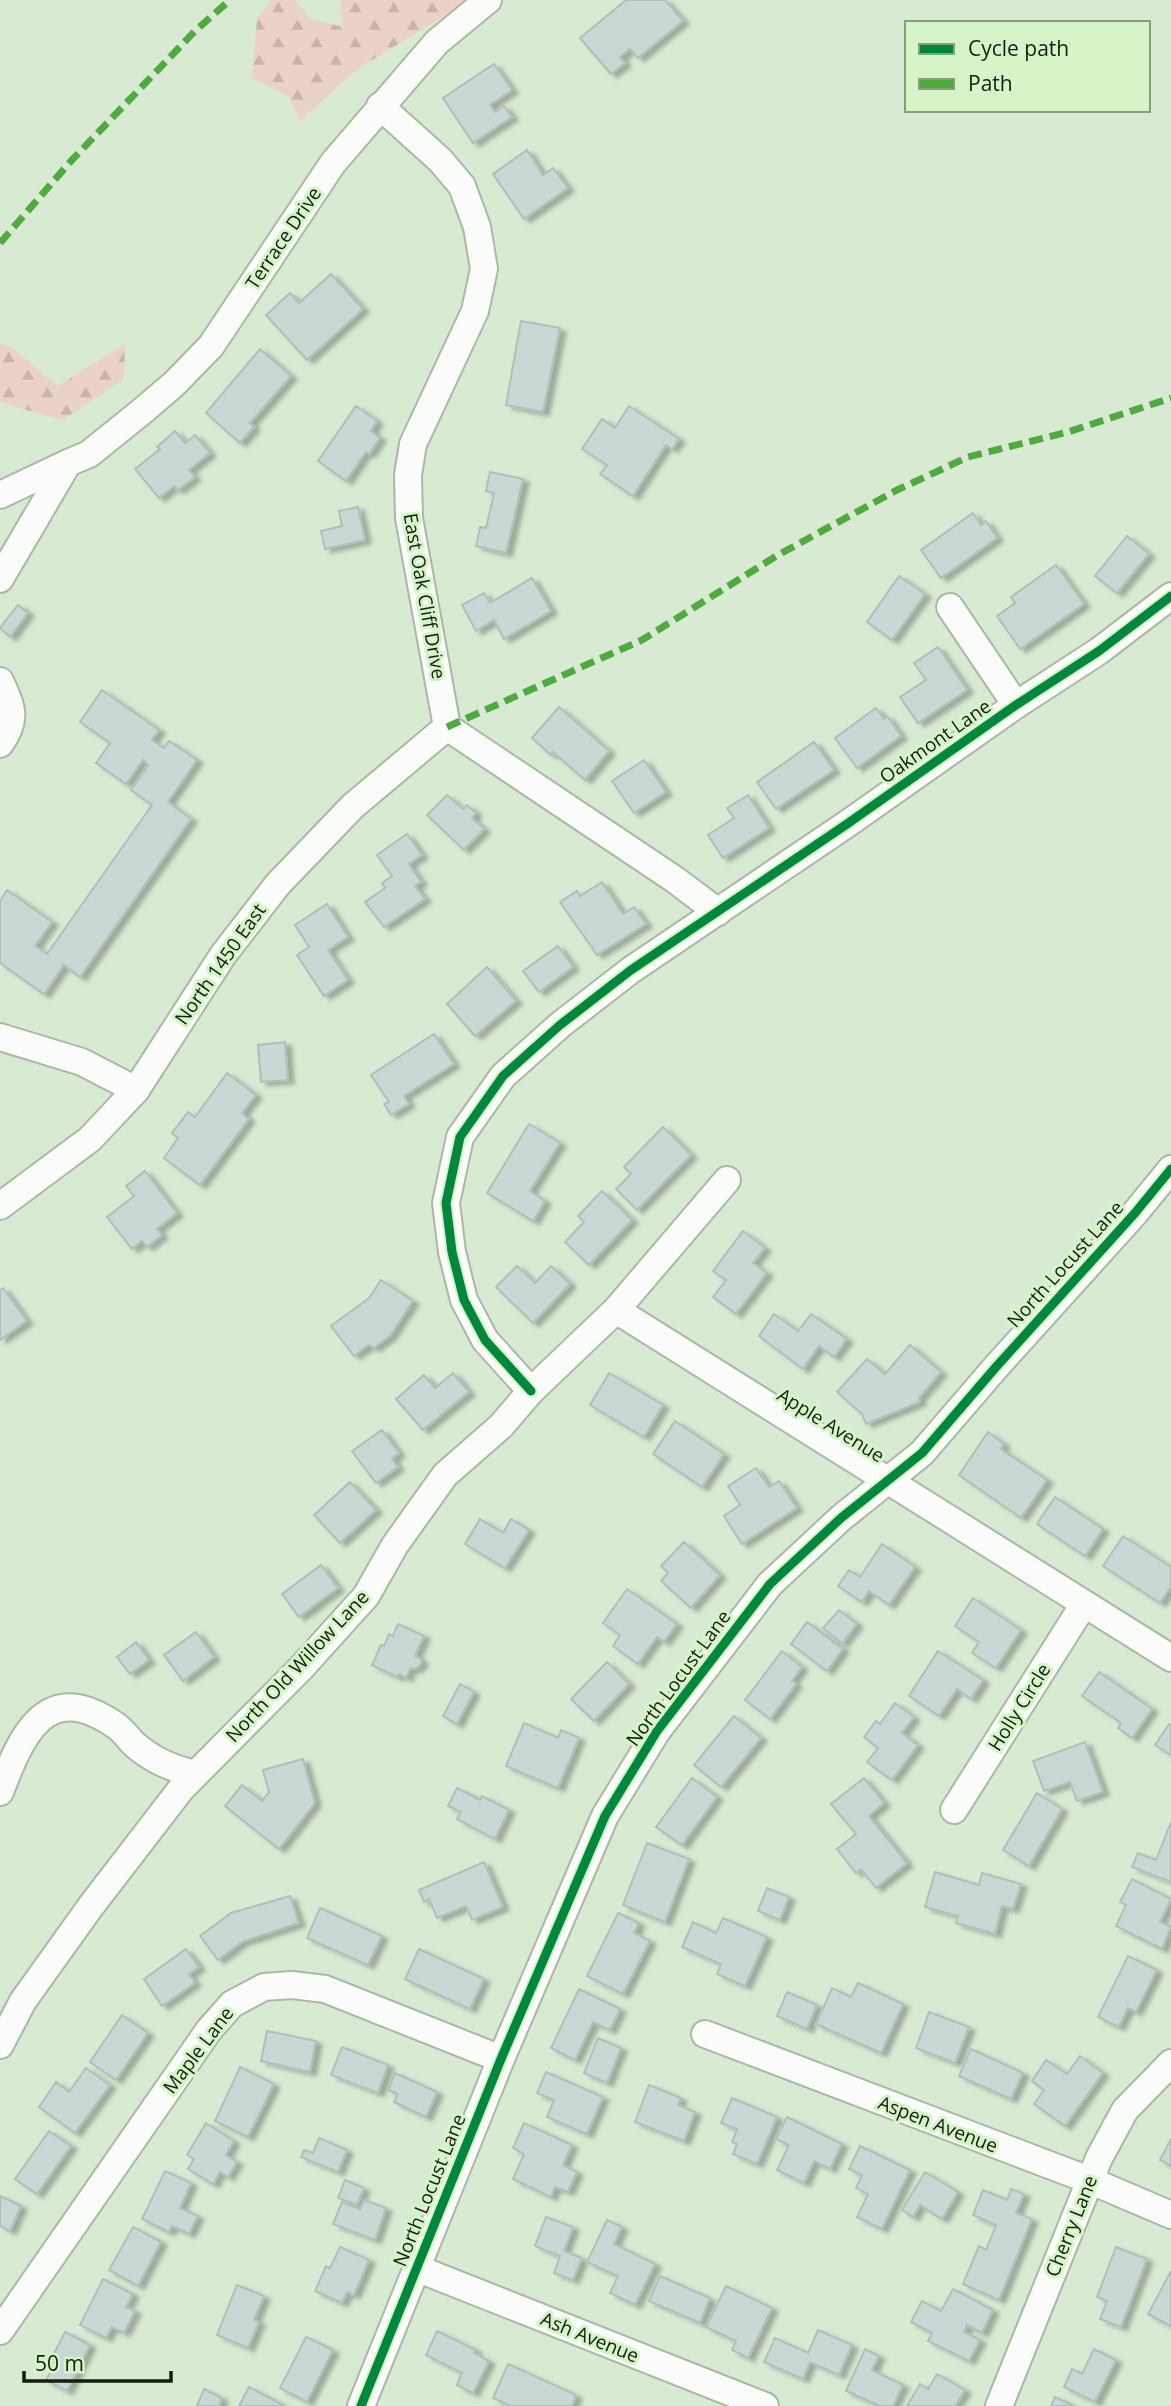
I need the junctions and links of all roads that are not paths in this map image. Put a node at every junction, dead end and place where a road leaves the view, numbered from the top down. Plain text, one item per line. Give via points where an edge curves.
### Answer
1 (488, 0) edge
2 (380, 106) junction
3 (68, 463) junction
4 (0, 495) edge
5 (0, 579) edge
6 (1171, 596) edge
7 (950, 607) dead end
8 (0, 681) edge
9 (1016, 705) junction
10 (447, 727) junction
11 (0, 744) edge
12 (718, 912) junction
13 (0, 1037) edge
14 (136, 1090) junction
15 (1171, 1169) edge
16 (727, 1180) dead end
17 (0, 1206) edge
18 (616, 1310) junction
19 (531, 1391) junction
20 (887, 1481) junction
21 (1084, 1604) junction
22 (1171, 1658) edge
23 (195, 1774) junction
24 (0, 1792) edge
25 (954, 1810) dead end
26 (705, 2034) dead end
27 (0, 2045) edge
28 (500, 2059) junction
29 (1171, 2063) edge
30 (1089, 2180) junction
31 (1171, 2216) edge
32 (416, 2268) junction
33 (0, 2331) edge
34 (361, 2406) edge
35 (765, 2406) edge
36 (999, 2406) edge

1 - 2 street, Terrace Drive via 437,42
2 - 3 street, Terrace Drive via 332,163 211,346 141,413 89,454
2 - 10 street, East Oak Cliff Drive via 462,186 477,227 484,269 475,311 413,444 408,475 409,518
3 - 4 street, Terrace Drive
3 - 5 street
6 - 9 street, Oakmont Lane via 1099,651
7 - 9 street
8 - 11 street via 11,704 11,729
9 - 12 street, Oakmont Lane
10 - 12 street
10 - 14 street, North 1450 East via 353,806 278,884 223,955
12 - 19 street, Oakmont Lane via 560,1025 503,1076 460,1137 446,1203 464,1300 485,1340
13 - 14 street via 82,1062
14 - 17 street, North 1450 East via 90,1139
15 - 20 street, North Locust Lane via 922,1452
16 - 18 street, North Old Willow Lane
18 - 19 street, North Old Willow Lane
18 - 20 street, Apple Avenue
19 - 23 street, North Old Willow Lane via 501,1426 445,1475 366,1596
20 - 21 street, Apple Avenue
20 - 28 street, North Locust Lane via 770,1584 657,1731 606,1816
21 - 22 street, Apple Avenue
21 - 25 street, Holly Circle
23 - 24 street via 157,1762 116,1725 70,1708 40,1717 27,1732
23 - 27 street, North Old Willow Lane via 91,1906 23,2001
26 - 30 street, Aspen Avenue
28 - 32 street, North Locust Lane
28 - 33 street, Maple Lane via 325,1989 292,1984 264,1987 232,2004
29 - 30 street, Cherry Lane via 1125,2110
30 - 31 street, Aspen Avenue
30 - 36 street, Cherry Lane
32 - 34 street, North Locust Lane
32 - 35 street, Ash Avenue

